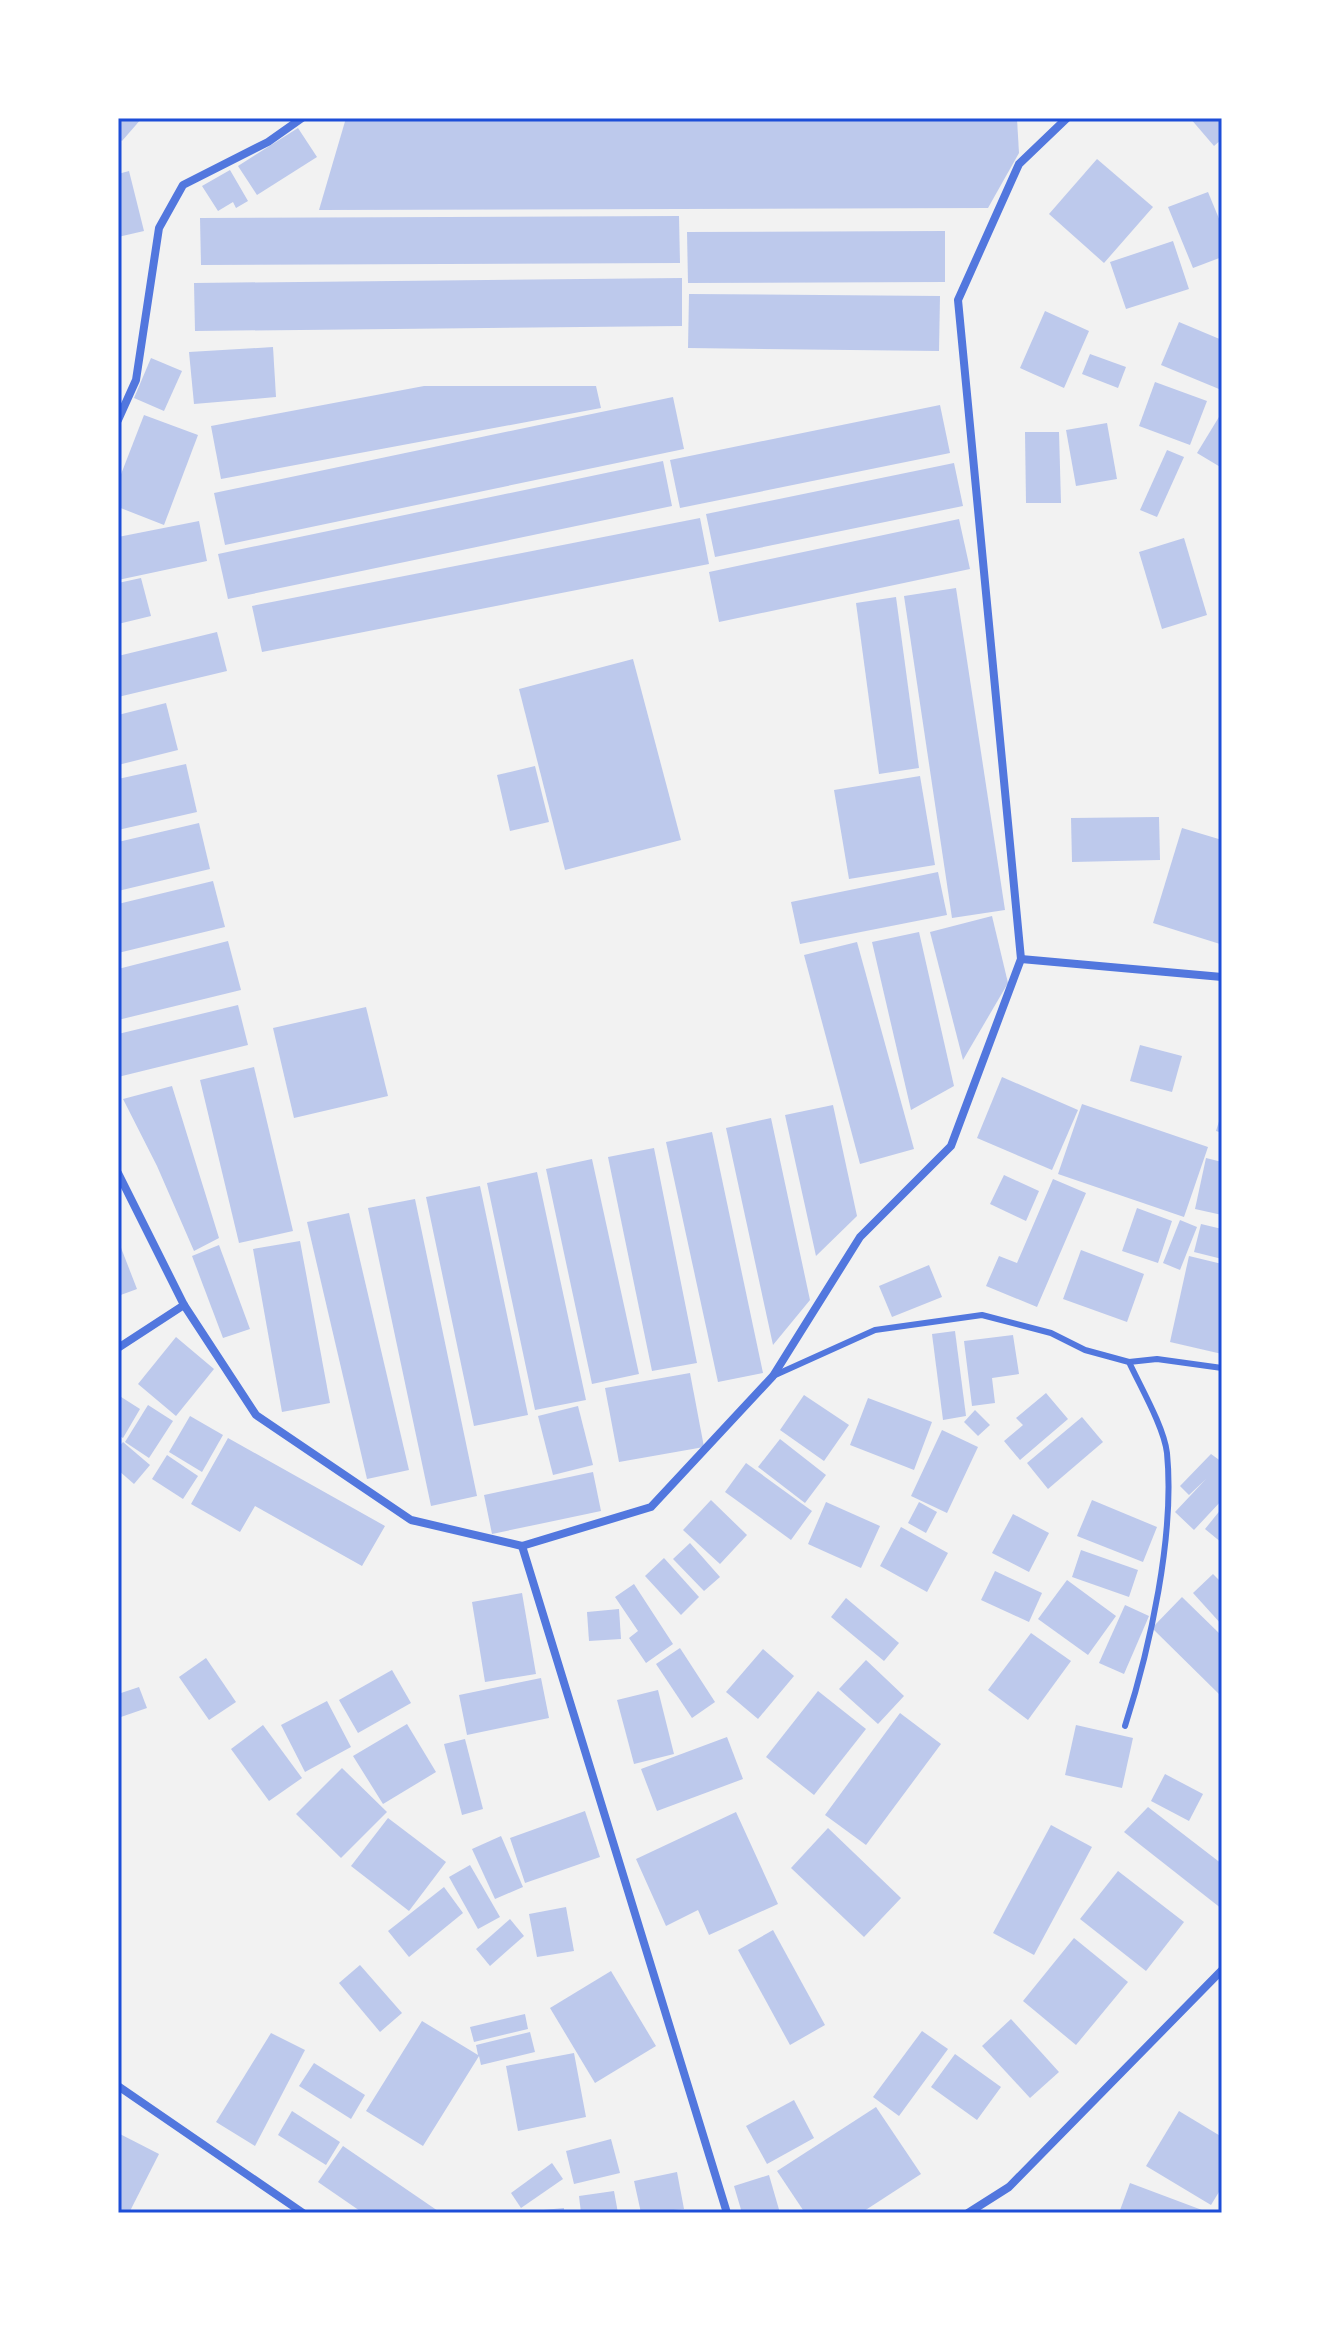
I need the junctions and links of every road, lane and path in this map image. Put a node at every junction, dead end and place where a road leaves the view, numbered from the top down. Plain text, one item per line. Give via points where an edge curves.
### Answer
1 (302, 118) edge
2 (1067, 118) edge
3 (118, 420) edge
4 (1021, 959) junction
5 (1222, 977) edge
6 (118, 1173) edge
7 (184, 1305) junction
8 (118, 1348) edge
9 (1129, 1362) junction
10 (1222, 1368) edge
11 (773, 1376) junction
12 (522, 1546) junction
13 (1125, 1726) dead end
14 (1222, 1970) edge
15 (118, 2086) edge
16 (303, 2213) edge
17 (727, 2213) edge
18 (968, 2213) edge

1 - 3 street via 268,142 183,185 159,228 136,380
2 - 4 street via 1019,164 958,300
4 - 5 street
4 - 11 street via 951,1146 860,1237
6 - 7 street
7 - 8 street
7 - 12 street via 256,1415 411,1520
9 - 10 lane via 1157,1359
9 - 11 lane via 982,1315 875,1330
9 - 13 lane via 1167,1450 1166,1507 1145,1665
11 - 12 street via 651,1507
12 - 17 street
14 - 18 street via 1009,2187
15 - 16 street

